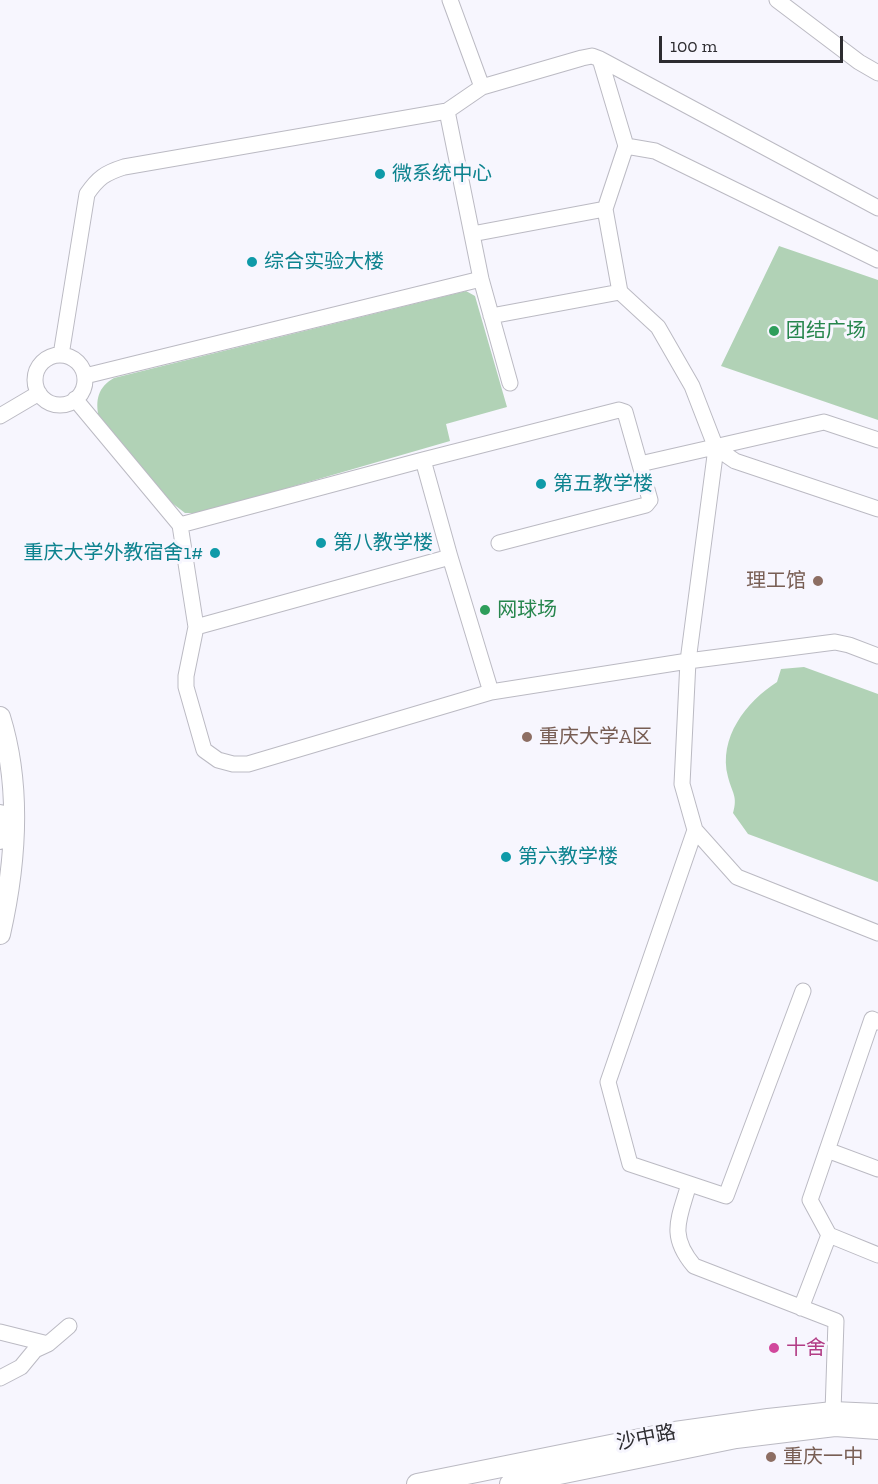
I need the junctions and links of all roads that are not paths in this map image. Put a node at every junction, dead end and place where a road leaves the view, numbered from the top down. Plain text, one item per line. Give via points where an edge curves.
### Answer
1 (450, 0) edge
2 (777, 0) edge
3 (600, 59) junction
4 (878, 73) edge
5 (482, 87) junction
6 (447, 111) junction
7 (626, 146) junction
8 (878, 208) edge
9 (604, 209) junction
10 (472, 234) junction
11 (878, 260) edge
12 (480, 279) junction
13 (620, 292) junction
14 (491, 316) junction
15 (61, 355) junction
16 (85, 376) junction
17 (510, 383) dead end
18 (39, 393) junction
19 (75, 399) junction
20 (0, 416) edge
21 (878, 440) edge
22 (716, 448) junction
23 (423, 459) junction
24 (640, 464) junction
25 (878, 509) edge
26 (180, 525) junction
27 (499, 543) dead end
28 (450, 557) junction
29 (196, 627) junction
30 (878, 656) edge
31 (688, 661) junction
32 (491, 692) junction
33 (0, 717) edge
34 (0, 815) edge
35 (695, 830) junction
36 (0, 839) edge
37 (878, 933) edge
38 (0, 934) edge
39 (803, 991) dead end
40 (878, 1022) edge
41 (827, 1150) junction
42 (878, 1169) edge
43 (689, 1184) junction
44 (829, 1235) junction
45 (878, 1255) edge
46 (801, 1308) junction
47 (69, 1326) dead end
48 (0, 1332) edge
49 (48, 1344) junction
50 (0, 1378) edge
51 (833, 1412) junction
52 (878, 1414) edge
53 (878, 1429) edge
54 (417, 1484) edge
55 (510, 1484) edge

1 - 5 street
2 - 4 street
3 - 5 street via 582,58
3 - 7 street
3 - 8 street
5 - 6 street
6 - 10 street
6 - 15 street via 124,167 103,176 87,194
7 - 9 street
7 - 11 street via 655,152
9 - 10 street
9 - 13 street
10 - 12 street
12 - 14 street
12 - 16 street
13 - 14 street
13 - 22 street via 658,327 692,386
14 - 17 street
15 - 16 street via 77,362
15 - 18 street via 41,364 35,378
16 - 19 street
18 - 19 street via 43,399 59,405
18 - 20 street
19 - 26 street
21 - 22 street via 824,422
22 - 24 street
22 - 25 street via 735,461
22 - 31 street
23 - 24 street via 619,410 627,416
23 - 26 street
23 - 28 street
24 - 27 street via 650,500 646,505
26 - 29 street
28 - 29 street
28 - 32 street
29 - 32 street via 186,687 204,750 233,764 249,764
30 - 31 street via 834,642
31 - 32 street
31 - 35 street via 682,784
33 - 38 main road via 10,762 15,835
34 - 36 main road
35 - 37 street via 737,877
35 - 43 street via 608,1082 630,1164
39 - 43 street via 726,1196
40 - 41 street via 872,1019
41 - 42 street
41 - 44 street via 810,1200
43 - 46 street via 676,1227 684,1254 694,1266
44 - 45 street
44 - 46 street
46 - 51 street via 836,1321
47 - 49 street
48 - 49 street
49 - 50 street via 34,1350 21,1367
51 - 52 main road, 沙中路
51 - 54 main road, 沙中路 via 675,1432
53 - 55 main road, 沙中路 via 835,1426 736,1437

